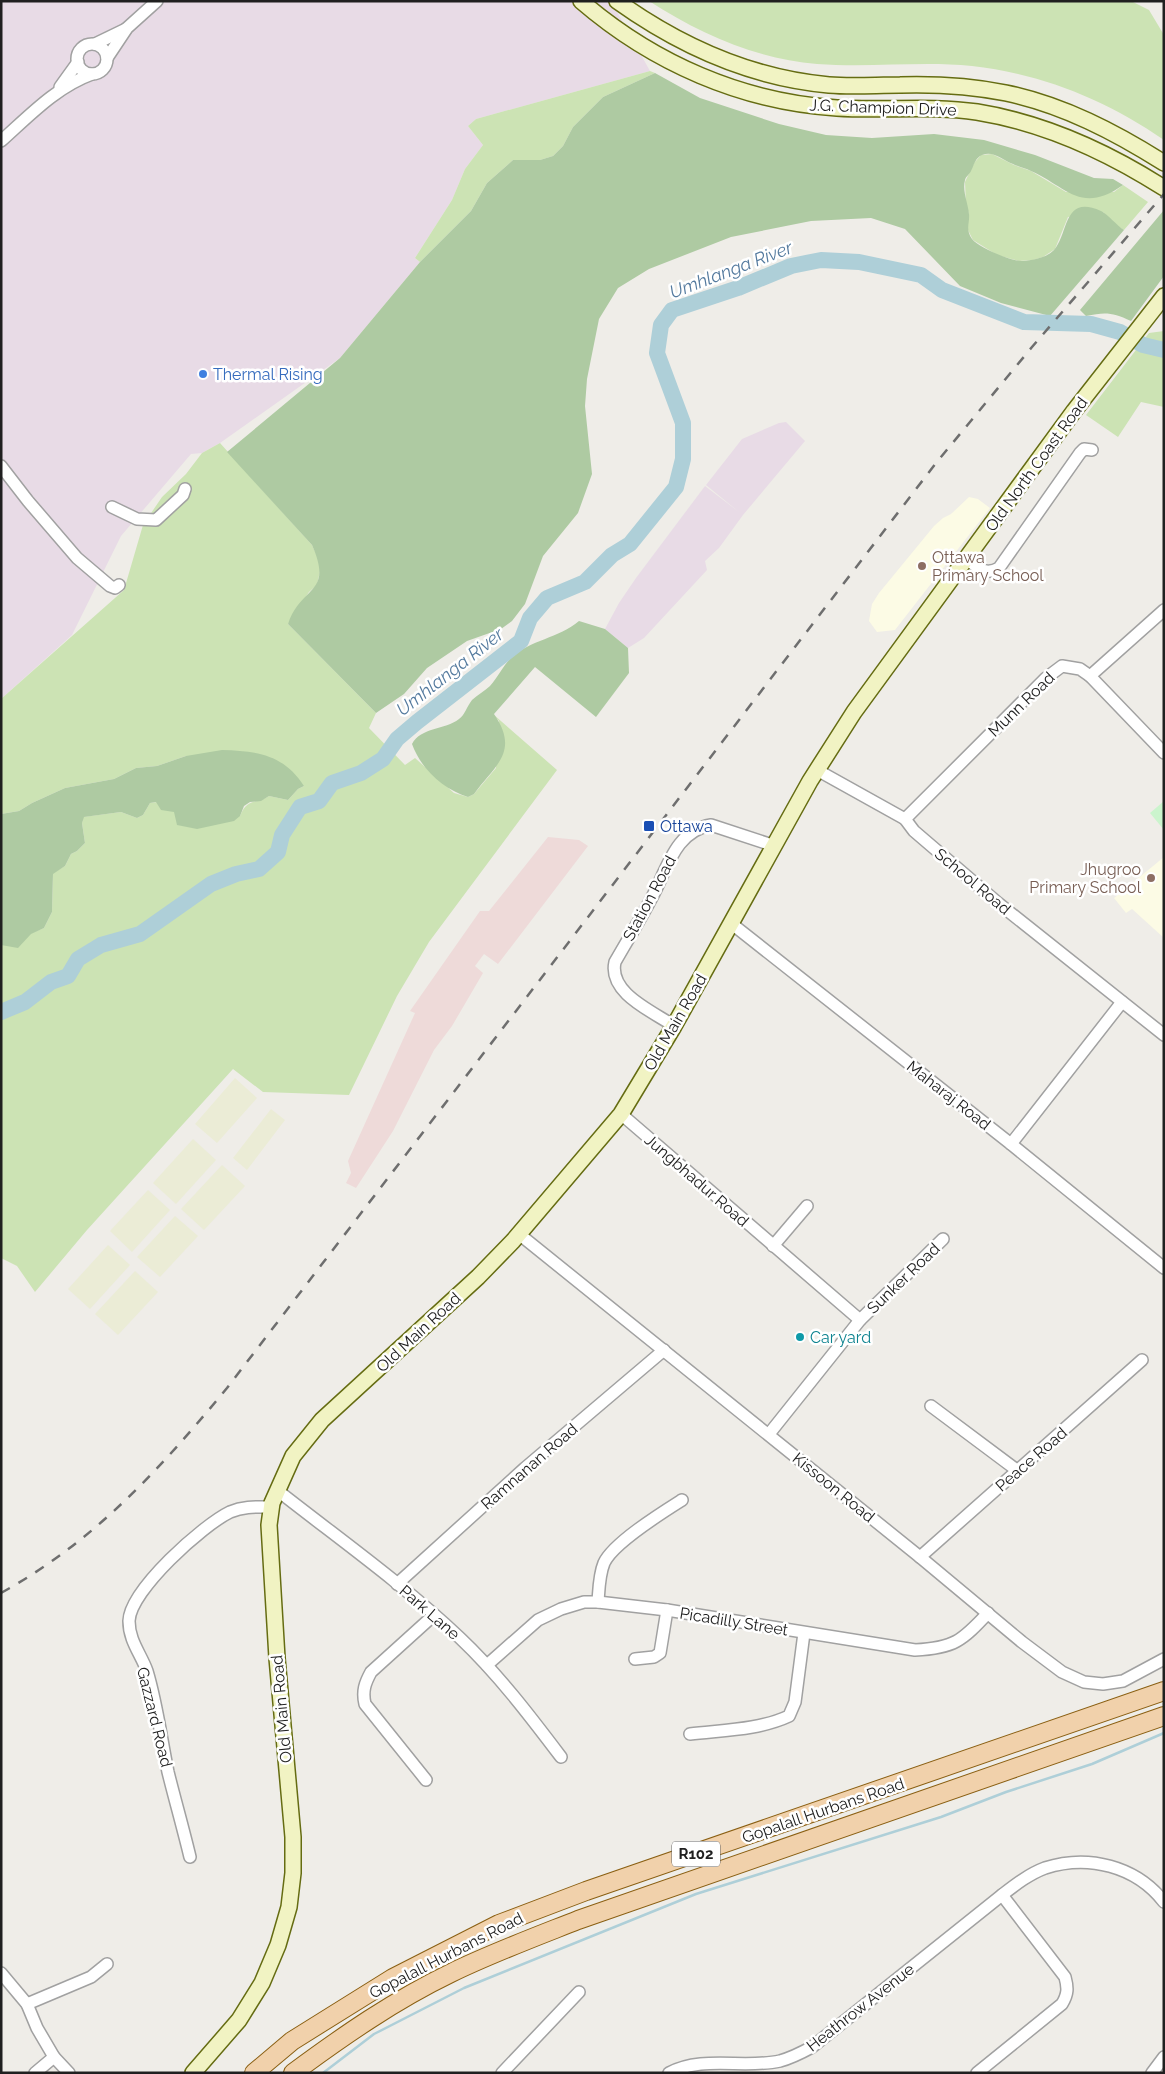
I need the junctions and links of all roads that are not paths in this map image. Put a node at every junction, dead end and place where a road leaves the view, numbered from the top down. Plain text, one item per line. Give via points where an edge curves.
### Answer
1 (157, 1) edge
2 (581, 1) edge
3 (617, 1) edge
4 (127, 28) junction
5 (95, 44) junction
6 (107, 58) junction
7 (78, 62) junction
8 (92, 74) junction
9 (58, 91) junction
10 (1, 141) edge
11 (1164, 162) edge
12 (1164, 188) edge
13 (1164, 296) edge
14 (1092, 450) dead end
15 (1, 466) edge
16 (185, 489) dead end
17 (112, 507) dead end
18 (966, 558) junction
19 (119, 585) dead end
20 (1164, 610) edge
21 (892, 658) joint
22 (1090, 676) junction
23 (1164, 753) edge
24 (823, 773) junction
25 (905, 819) junction
26 (775, 846) junction
27 (732, 924) junction
28 (1122, 1002) junction
29 (674, 1026) junction
30 (1164, 1035) edge
31 (621, 1114) junction
32 (1011, 1144) junction
33 (807, 1206) dead end
34 (519, 1234) junction
35 (943, 1239) dead end
36 (773, 1246) junction
37 (1164, 1268) edge
38 (860, 1320) junction
39 (664, 1350) junction
40 (1142, 1360) dead end
41 (930, 1406) dead end
42 (769, 1434) junction
43 (1018, 1470) junction
44 (277, 1490) junction
45 (682, 1500) dead end
46 (271, 1507) junction
47 (920, 1557) junction
48 (397, 1584) junction
49 (598, 1602) junction
50 (667, 1610) junction
51 (988, 1613) junction
52 (434, 1615) junction
53 (804, 1633) junction
54 (635, 1659) dead end
55 (1164, 1659) edge
56 (487, 1665) junction
57 (1164, 1691) edge
58 (1164, 1716) edge
59 (690, 1734) dead end
60 (561, 1757) dead end
61 (426, 1780) dead end
62 (190, 1856) dead end
63 (1002, 1895) junction
64 (1164, 1902) edge
65 (107, 1964) dead end
66 (1, 1974) edge
67 (579, 1992) dead end
68 (26, 2004) junction
69 (54, 2056) junction
70 (1164, 2057) edge
71 (762, 2068) edge
72 (35, 2073) edge
73 (69, 2073) edge
74 (193, 2073) edge
75 (254, 2073) edge
76 (293, 2073) edge
77 (502, 2073) edge
78 (669, 2073) edge
79 (977, 2073) edge
80 (1152, 2073) edge

1 - 4 street
2 - 12 street, J.G. Champion Drive via 654,54 747,93 812,106 953,109 1012,119 1078,141
3 - 11 street, J.G. Champion Drive via 656,28 704,53 763,73 829,85 926,84 1006,94 1060,109 1096,124
4 - 5 street
4 - 6 street
5 - 6 street via 103,49
5 - 7 street via 82,49
6 - 8 street via 101,71
7 - 8 street via 83,70
7 - 9 street
8 - 9 street via 76,79
9 - 10 street
13 - 18 street, Old North Coast Road
14 - 18 street via 1084,449 1080,453 1000,568 985,571
15 - 19 street via 77,558 110,586 115,588
16 - 17 street via 183,495 156,520 137,519
18 - 21 street, Old North Coast Road
20 - 22 street
21 - 24 street, Old Main Road via 826,755
22 - 23 street, Munn Road
22 - 25 street, Munn Road via 1070,666 1056,670
24 - 25 street, School Road
24 - 26 street, Old Main Road
25 - 28 street, School Road via 914,831 998,902
26 - 27 street, Old Main Road
26 - 29 street, Station Road via 711,825 703,826 685,838 675,849 652,898 615,962 613,973 623,992
27 - 29 street, Old Main Road
27 - 32 street, Maharaj Road
28 - 30 street, School Road
28 - 32 street
29 - 31 street, Old Main Road
31 - 34 street, Old Main Road
31 - 36 street, Jungbhadur Road
32 - 37 street, Maharaj Road
33 - 36 street
34 - 39 street, Kissoon Road
34 - 44 street, Old Main Road via 478,1277 322,1420 293,1456
35 - 38 street, Sunker Road
36 - 38 street, Jungbhadur Road
38 - 42 street, Sunker Road
39 - 42 street, Kissoon Road
39 - 48 street, Ramnanan Road via 525,1468
40 - 43 street, Peace Road
41 - 43 street
42 - 47 street, Kissoon Road
43 - 47 street, Peace Road
44 - 46 street, Old Main Road
44 - 48 street, Park Lane
45 - 49 street via 645,1524 605,1560
46 - 62 street, Gazzard Road via 244,1507 212,1522 165,1565 143,1592 129,1620 136,1650 146,1670
46 - 74 street, Old Main Road via 269,1525 276,1658 293,1837 289,1907 278,1946 262,1984 239,2020
47 - 51 street, Kissoon Road
48 - 52 street, Park Lane
49 - 50 street, Picadilly Street
49 - 56 street, Picadilly Street via 584,1602 538,1620
50 - 53 street, Picadilly Street
50 - 54 street via 660,1653
51 - 53 street, Picadilly Street via 966,1636 952,1645 936,1649 915,1650
51 - 55 street, Kissoon Road via 1062,1672 1084,1682 1123,1681
52 - 56 street, Park Lane
52 - 61 street via 371,1672 363,1694 365,1704
53 - 59 street via 795,1702 789,1716 758,1726
56 - 60 street, Park Lane
57 - 75 main road, Gopalall Hurbans Road / R102 via 499,1924 393,1978 292,2042
58 - 76 main road, Gopalall Hurbans Road / R102 via 578,1920 507,1948 404,1999
63 - 64 street, Heathrow Avenue via 1044,1869 1069,1863 1096,1862 1138,1879
63 - 71 street, Heathrow Avenue via 812,2047
63 - 79 street via 1066,1977 1067,1995 1062,2004
65 - 68 street via 86,1980
66 - 68 street
67 - 77 street
68 - 69 street
69 - 72 street
69 - 73 street
70 - 80 street
71 - 78 street, Heathrow Avenue via 696,2064

